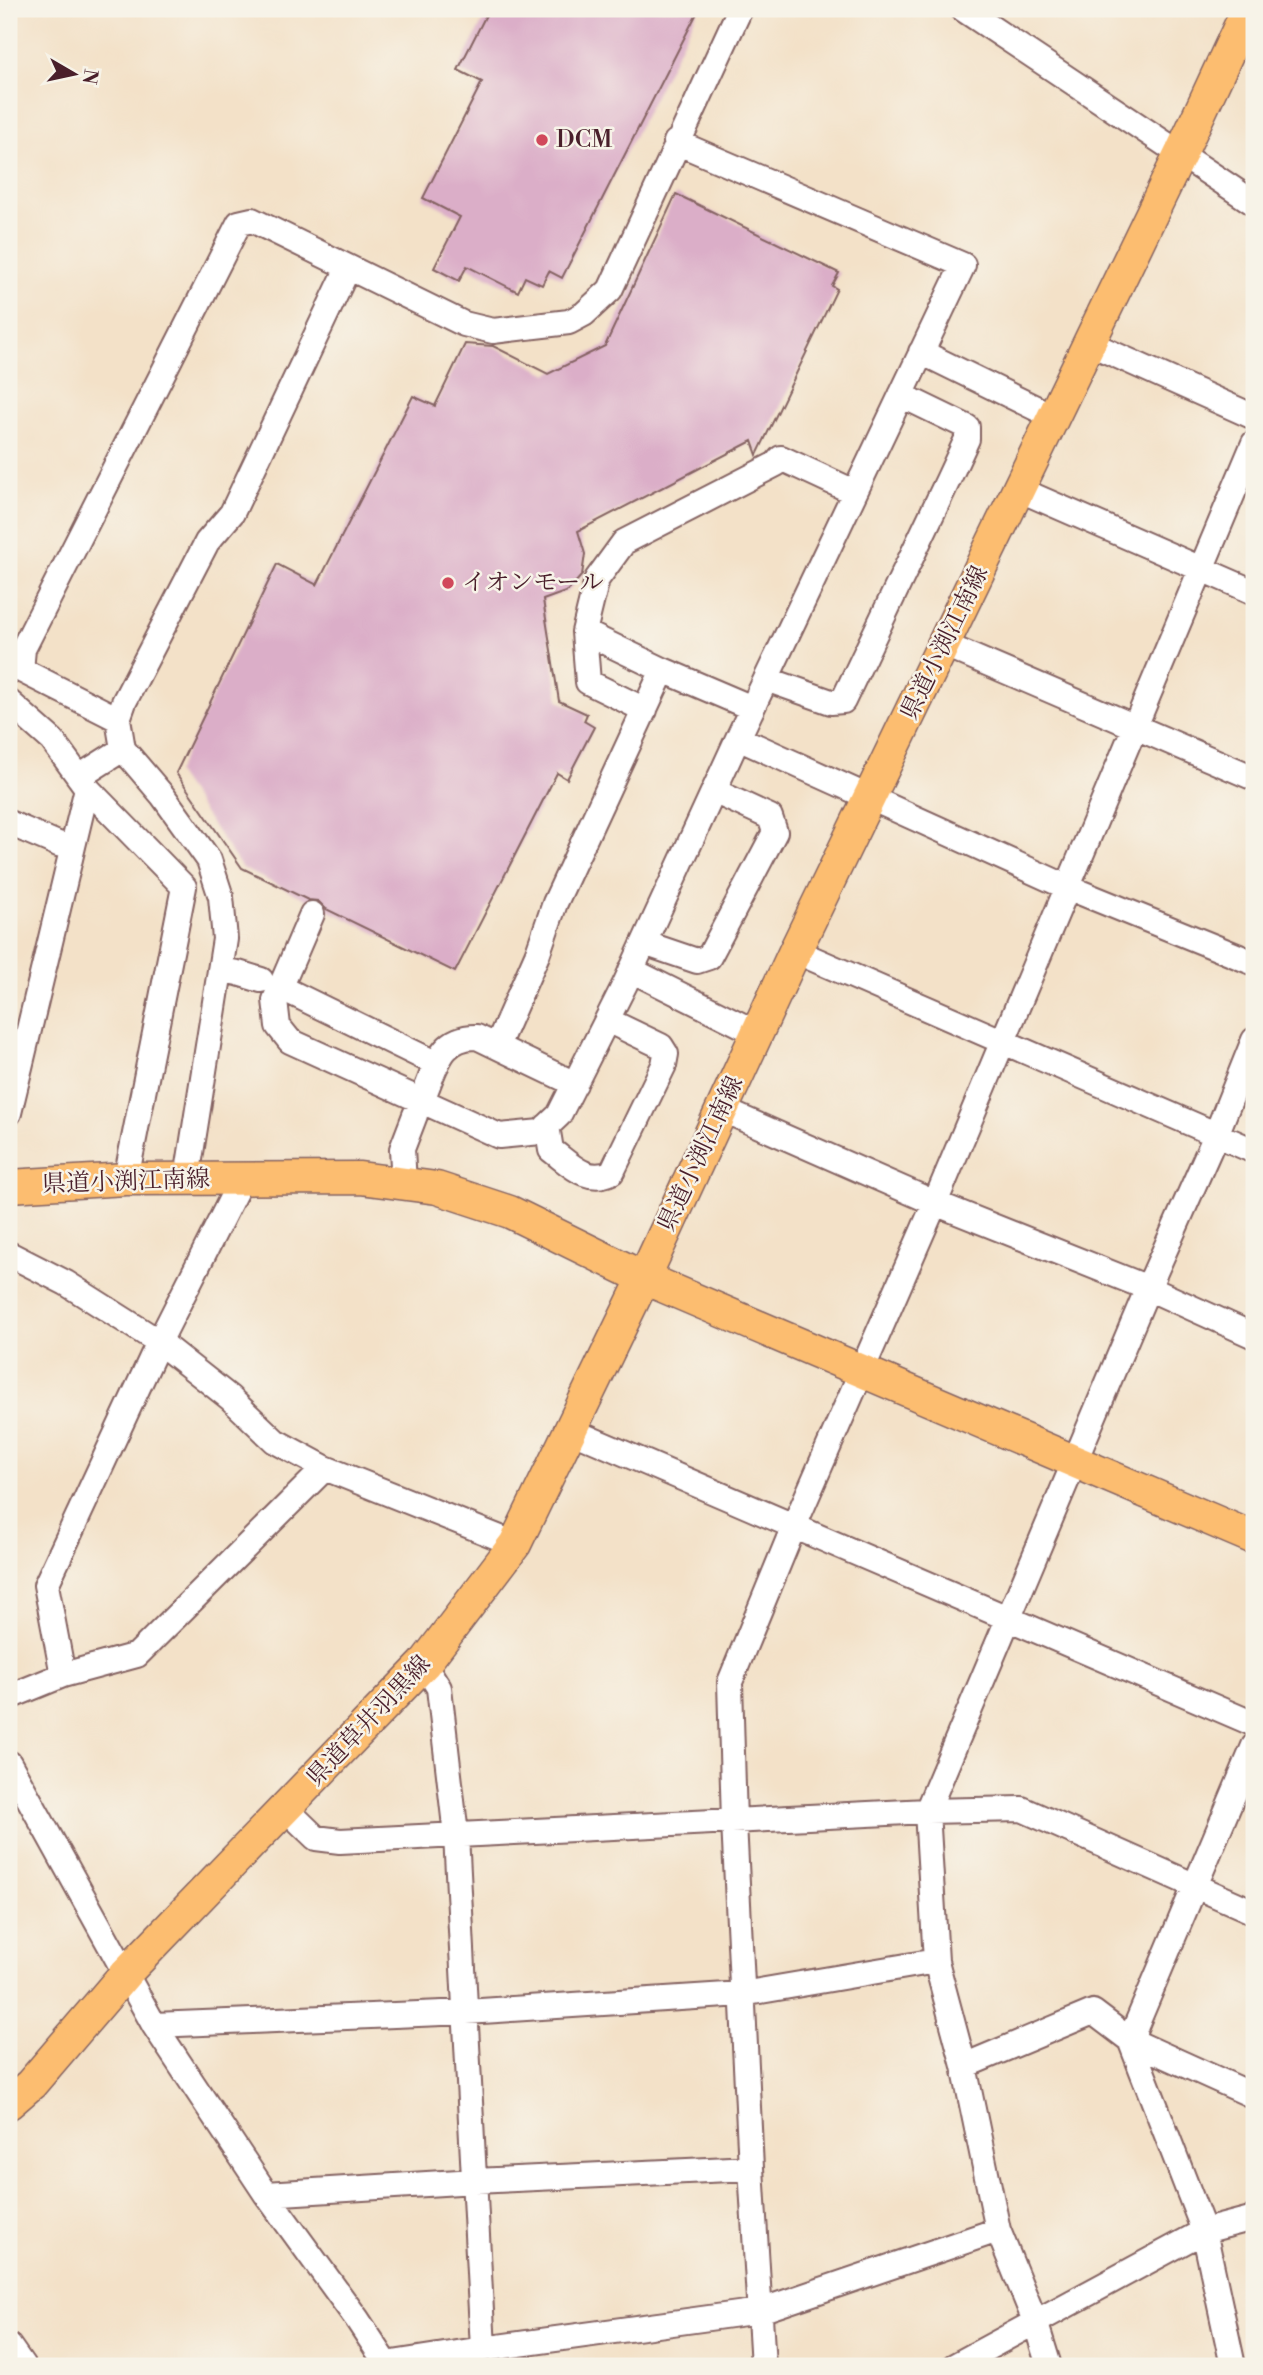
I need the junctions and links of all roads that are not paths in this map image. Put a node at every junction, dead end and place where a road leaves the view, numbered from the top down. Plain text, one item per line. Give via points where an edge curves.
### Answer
1 (740, 9) edge
2 (974, 12) edge
3 (1247, 26) edge
4 (676, 142) junction
5 (1181, 153) junction
6 (1254, 203) edge
7 (348, 268) junction
8 (1089, 343) junction
9 (921, 352) junction
10 (901, 395) junction
11 (1054, 416) junction
12 (1254, 416) edge
13 (1254, 443) edge
14 (1018, 489) junction
15 (854, 492) junction
16 (1202, 570) junction
17 (1254, 592) edge
18 (584, 632) junction
19 (944, 645) junction
20 (663, 670) junction
21 (766, 680) junction
22 (9, 702) edge
23 (752, 708) junction
24 (645, 710) junction
25 (118, 719) junction
26 (1136, 727) junction
27 (738, 738) junction
28 (123, 748) junction
29 (1254, 778) edge
30 (83, 783) junction
31 (714, 791) junction
32 (869, 798) junction
33 (9, 823) edge
34 (71, 847) junction
35 (1067, 887) junction
36 (312, 914) dead end
37 (644, 943) junction
38 (795, 951) junction
39 (1254, 963) edge
40 (220, 970) junction
41 (631, 970) junction
42 (261, 980) dead end
43 (290, 992) dead end
44 (607, 1020) junction
45 (757, 1033) junction
46 (1254, 1040) edge
47 (1002, 1042) junction
48 (497, 1046) junction
49 (437, 1064) junction
50 (575, 1084) junction
51 (426, 1090) dead end
52 (721, 1109) junction
53 (9, 1113) edge
54 (415, 1115) dead end
55 (547, 1126) junction
56 (1216, 1135) junction
57 (1254, 1152) edge
58 (187, 1178) junction
59 (243, 1178) junction
60 (126, 1179) junction
61 (404, 1183) junction
62 (9, 1186) edge
63 (935, 1203) junction
64 (9, 1254) edge
65 (643, 1278) junction
66 (1148, 1288) junction
67 (1254, 1336) edge
68 (159, 1342) junction
69 (861, 1369) junction
70 (570, 1430) junction
71 (1076, 1462) junction
72 (325, 1468) junction
73 (794, 1526) junction
74 (1254, 1538) edge
75 (515, 1544) junction
76 (1009, 1617) junction
77 (424, 1664) junction
78 (62, 1675) junction
79 (9, 1698) edge
80 (1254, 1724) edge
81 (1254, 1746) edge
82 (9, 1763) edge
83 (286, 1809) junction
84 (927, 1811) junction
85 (734, 1822) junction
86 (456, 1835) junction
87 (1195, 1887) junction
88 (1254, 1912) edge
89 (936, 1961) junction
90 (126, 1973) junction
91 (742, 1994) junction
92 (466, 2012) junction
93 (154, 2025) junction
94 (1130, 2040) junction
95 (964, 2066) junction
96 (1254, 2096) edge
97 (9, 2103) edge
98 (751, 2168) junction
99 (475, 2181) junction
100 (266, 2194) junction
101 (1254, 2218) edge
102 (998, 2230) junction
103 (1204, 2231) junction
104 (760, 2311) junction
105 (1035, 2321) junction
106 (9, 2346) edge
107 (483, 2349) junction
108 (386, 2365) edge
109 (23, 2366) edge
110 (763, 2366) edge
111 (954, 2366) edge
112 (1049, 2366) edge
113 (1233, 2366) edge

1 - 4 street
2 - 5 street
3 - 5 main road, 県道小渕江南線
4 - 7 street via 610,290 569,322 493,331 464,324
4 - 9 street via 963,265
5 - 6 street
5 - 8 main road, 県道小渕江南線
7 - 25 street via 232,513 207,542
7 - 25 street via 252,220 239,223 23,649 21,670
8 - 11 main road, 県道小渕江南線
8 - 12 street
9 - 10 street
9 - 11 street
10 - 15 street
10 - 21 street via 967,426 967,439 948,480 843,701 831,702
11 - 14 main road, 県道小渕江南線
13 - 16 street
14 - 16 street
14 - 19 main road, 県道小渕江南線
15 - 18 street via 781,458 624,542 597,579
15 - 21 street
16 - 17 street
16 - 26 street
18 - 20 street
18 - 24 street via 588,682
19 - 26 street
19 - 32 main road, 県道小渕江南線
20 - 23 street
20 - 24 street
21 - 23 street
22 - 30 street via 52,740
23 - 27 street
24 - 48 street via 555,903
25 - 28 street
26 - 29 street
26 - 35 street
27 - 31 street
27 - 32 street
28 - 30 street
28 - 40 street via 209,860 221,897 225,939
30 - 34 street
30 - 60 street via 184,887
31 - 37 street
31 - 37 street via 770,817 775,832 709,957 697,961
32 - 35 street
32 - 38 main road, 県道小渕江南線
33 - 34 street
34 - 53 street
35 - 39 street
35 - 47 street
36 - 55 street via 275,1000 278,1026 290,1041 499,1136 541,1132
37 - 41 street
38 - 45 main road, 県道小渕江南線
38 - 47 street
40 - 42 street
40 - 58 street
41 - 44 street
41 - 45 street
43 - 49 street
44 - 50 street
44 - 55 street via 661,1046 666,1054 612,1172 602,1177 585,1175 551,1150
45 - 52 main road, 県道小渕江南線
46 - 56 street
47 - 56 street
47 - 63 street
48 - 49 street via 463,1036 449,1044
48 - 50 street
49 - 51 street
50 - 55 street via 559,1115
52 - 63 street
52 - 65 main road, 県道小渕江南線
54 - 61 street via 402,1149
56 - 57 street
56 - 66 street
58 - 59 main road, 県道小渕江南線
58 - 60 main road, 県道小渕江南線
59 - 61 main road, 県道小渕江南線 via 360,1178
59 - 68 street
60 - 62 main road, 県道小渕江南線
61 - 65 main road, 県道小渕江南線 via 436,1188 510,1212
63 - 66 street
63 - 69 street
64 - 68 street
65 - 69 main road, 県道小渕江南線
65 - 70 main road, 県道草井羽黒線
66 - 67 street
66 - 71 street
68 - 72 street via 275,1441
68 - 78 street via 47,1585
69 - 71 main road, 県道小渕江南線
69 - 73 street
70 - 73 street
70 - 75 main road, 県道草井羽黒線
71 - 74 main road, 県道小渕江南線
71 - 76 street
72 - 75 street
72 - 78 street via 137,1655
73 - 76 street
73 - 85 street via 730,1682
75 - 77 main road, 県道草井羽黒線
76 - 80 street
76 - 84 street
77 - 83 main road, 県道草井羽黒線
77 - 86 street via 439,1688
78 - 79 street
81 - 87 street
82 - 90 street
83 - 86 street via 316,1838 341,1841
83 - 90 main road, 県道草井羽黒線
84 - 85 street
84 - 87 street via 1022,1809
84 - 89 street
85 - 86 street
85 - 91 street
86 - 92 street
87 - 88 street
87 - 94 street
89 - 91 street
89 - 95 street
90 - 93 street
90 - 97 main road, 県道草井羽黒線 via 31,2084
91 - 92 street
91 - 98 street
92 - 93 street
92 - 99 street
93 - 100 street
94 - 95 street via 1093,2012
94 - 96 street
94 - 103 street
95 - 102 street
98 - 99 street
98 - 104 street
99 - 100 street
99 - 107 street
100 - 108 street
101 - 103 street
102 - 104 street
102 - 105 street
103 - 105 street
103 - 113 street
104 - 107 street
104 - 110 street
105 - 111 street
105 - 112 street
106 - 109 street
107 - 108 street

